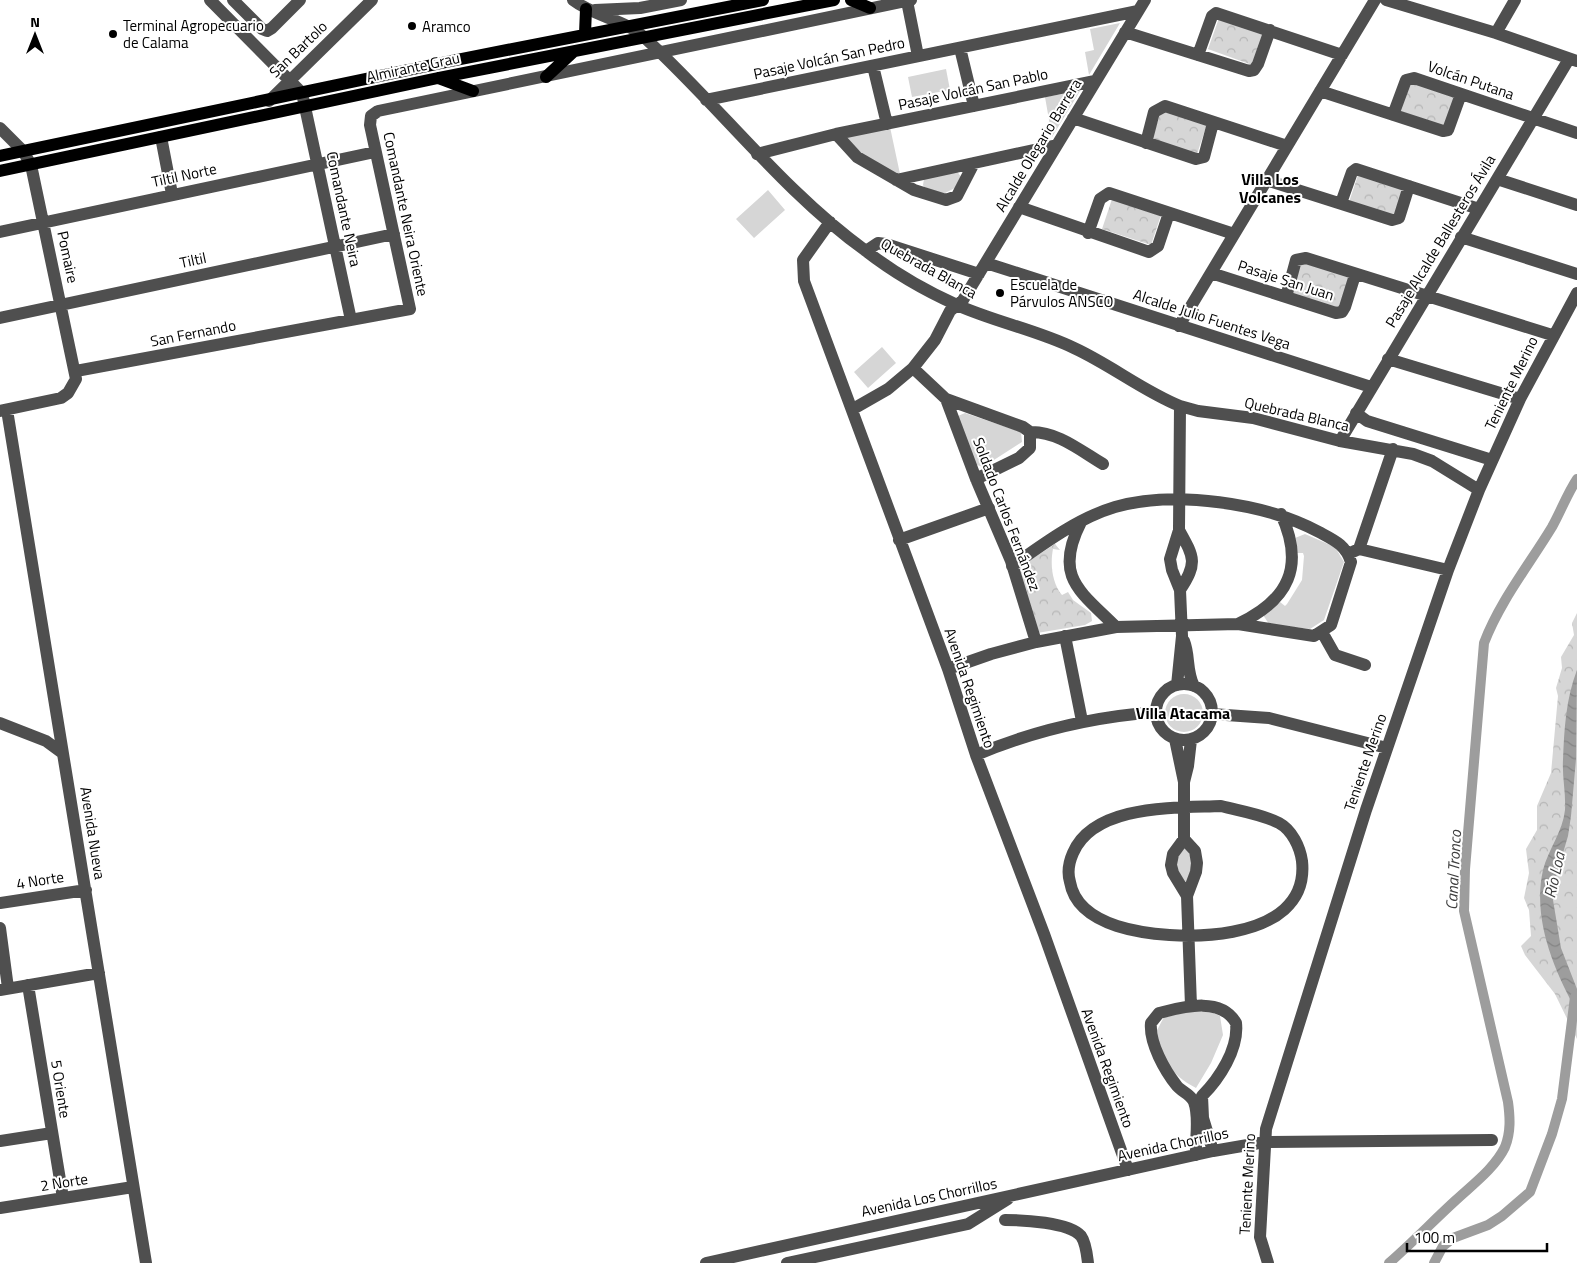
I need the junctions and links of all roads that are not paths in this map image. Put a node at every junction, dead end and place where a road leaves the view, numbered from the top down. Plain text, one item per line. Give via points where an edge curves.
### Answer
1 (233, 0) edge
2 (300, 0) edge
3 (372, 0) edge
4 (573, 0) edge
5 (681, 0) edge
6 (763, 0) edge
7 (834, 0) edge
8 (851, 0) edge
9 (909, 0) edge
10 (1375, 0) edge
11 (1386, 0) edge
12 (1515, 0) edge
13 (215, 2) edge
14 (1141, 6) edge
15 (870, 8) junction
16 (586, 9) junction
17 (630, 26) junction
18 (1270, 30) junction
19 (1125, 32) junction
20 (1496, 33) junction
21 (585, 34) junction
22 (645, 38) junction
23 (960, 48) junction
24 (572, 52) junction
25 (661, 54) junction
26 (1342, 54) junction
27 (1198, 55) junction
28 (918, 56) junction
29 (1573, 60) edge
30 (873, 66) junction
31 (546, 77) junction
32 (438, 78) junction
33 (289, 80) junction
34 (1095, 81) junction
35 (473, 91) junction
36 (1320, 91) junction
37 (1461, 94) junction
38 (304, 99) junction
39 (706, 100) junction
40 (269, 101) junction
41 (974, 106) junction
42 (1393, 115) junction
43 (1073, 118) junction
44 (1533, 118) junction
45 (1213, 123) junction
46 (887, 124) junction
47 (0, 128) edge
48 (1577, 133) edge
49 (836, 134) junction
50 (162, 137) junction
51 (1146, 143) junction
52 (1057, 145) junction
53 (1287, 146) junction
54 (23, 152) junction
55 (375, 152) junction
56 (757, 154) junction
57 (0, 156) edge
58 (974, 163) junction
59 (31, 165) junction
60 (317, 165) junction
61 (0, 171) edge
62 (1497, 179) junction
63 (896, 180) junction
64 (1266, 180) junction
65 (1409, 186) junction
66 (172, 194) junction
67 (1341, 203) junction
68 (1577, 205) edge
69 (1019, 207) junction
70 (1479, 209) junction
71 (1169, 213) junction
72 (44, 222) junction
73 (830, 222) junction
74 (0, 232) edge
75 (1088, 233) junction
76 (394, 234) junction
77 (1234, 234) junction
78 (1461, 238) junction
79 (335, 246) junction
80 (866, 251) junction
81 (983, 269) junction
82 (1210, 272) junction
83 (1577, 274) edge
84 (1355, 275) junction
85 (1577, 293) edge
86 (1426, 296) junction
87 (1286, 297) junction
88 (62, 304) junction
89 (957, 305) junction
90 (410, 309) joint
91 (0, 318) edge
92 (351, 320) junction
93 (1178, 326) junction
94 (1552, 335) junction
95 (1388, 358) junction
96 (913, 368) junction
97 (76, 371) junction
98 (1371, 387) junction
99 (946, 399) junction
100 (1520, 399) junction
101 (1180, 406) junction
102 (853, 409) junction
103 (3, 410) edge
104 (1356, 413) junction
105 (1030, 432) junction
106 (1340, 441) junction
107 (1393, 449) junction
108 (1492, 460) junction
109 (1103, 464) dead end
110 (976, 479) junction
111 (1479, 490) junction
112 (1179, 500) junction
113 (989, 508) junction
114 (1281, 514) junction
115 (1081, 522) junction
116 (1179, 530) junction
117 (899, 540) junction
118 (1354, 552) junction
119 (1012, 566) junction
120 (1448, 570) junction
121 (1180, 590) junction
122 (1238, 624) junction
123 (1116, 627) junction
124 (1181, 630) junction
125 (1322, 632) junction
126 (1065, 636) junction
127 (1036, 642) junction
128 (1366, 666) dead end
129 (948, 669) junction
130 (1177, 686) junction
131 (1194, 686) junction
132 (1156, 712) junction
133 (1212, 714) junction
134 (1082, 722) junction
135 (0, 723) edge
136 (1175, 739) junction
137 (1190, 740) junction
138 (1387, 748) junction
139 (61, 752) junction
140 (976, 755) junction
141 (1184, 782) junction
142 (1184, 808) junction
143 (1184, 839) junction
144 (86, 890) junction
145 (1187, 896) junction
146 (0, 903) edge
147 (0, 928) edge
148 (1188, 937) junction
149 (99, 973) junction
150 (28, 985) junction
151 (4, 989) edge
152 (1191, 1006) junction
153 (1196, 1096) junction
154 (52, 1133) junction
155 (1492, 1140) dead end
156 (0, 1142) edge
157 (1265, 1142) junction
158 (1213, 1151) junction
159 (1196, 1155) junction
160 (1128, 1170) junction
161 (134, 1188) junction
162 (1013, 1195) junction
163 (63, 1198) junction
164 (999, 1206) junction
165 (958, 1207) junction
166 (0, 1208) edge
167 (1005, 1220) junction
168 (972, 1221) junction
169 (146, 1263) edge
170 (706, 1263) edge
171 (787, 1263) edge
172 (1088, 1263) edge
173 (1268, 1263) edge

1 - 2 street via 267,31
3 - 33 street, San Bartolo
4 - 16 street, Quebrada Blanca
5 - 16 street via 640,8
6 - 17 main road, Almirante Grau
7 - 22 main road, Almirante Grau
8 - 15 main road
9 - 15 street
9 - 28 street
10 - 26 street
11 - 20 street
12 - 20 street
13 - 33 street
14 - 19 street, Alcalde Olegario Barrera
14 - 23 street, Pasaje Volcán San Pedro
15 - 25 street
16 - 17 street, Quebrada Blanca
16 - 21 main road
17 - 21 main road, Almirante Grau
17 - 22 street, Quebrada Blanca
18 - 26 street
18 - 27 street via 1254,70
18 - 27 street via 1216,13
19 - 27 street
19 - 34 street, Alcalde Olegario Barrera
20 - 29 street
21 - 38 main road, Almirante Grau
22 - 24 main road, Almirante Grau
22 - 25 street, Quebrada Blanca
23 - 28 street, Pasaje Volcán San Pedro
23 - 41 street
24 - 31 main road
24 - 32 main road, Almirante Grau
25 - 31 street
25 - 39 street, Quebrada Blanca
26 - 36 street
28 - 30 street, Pasaje Volcán San Pedro
29 - 44 street, Pasaje Alcalde Ballesteros Ávila
30 - 39 street, Pasaje Volcán San Pedro
30 - 46 street, Pasaje Volcán San Pablo
31 - 35 street
32 - 35 main road
32 - 38 main road, Almirante Grau
33 - 38 street
33 - 40 street, San Bartolo
34 - 41 street, Pasaje Volcán San Pablo
34 - 43 street, Alcalde Olegario Barrera
35 - 55 street, Comandante Neira Oriente via 385,108 371,116
36 - 42 street
36 - 53 street
37 - 42 street, Volcán Putana via 1410,78 1406,80
37 - 42 street via 1448,130 1442,131
37 - 44 street, Volcán Putana
38 - 40 main road, Almirante Grau
38 - 50 main road, Almirante Grau
38 - 60 street, Comandante Neira
39 - 56 street, Quebrada Blanca
40 - 54 main road, Almirante Grau
41 - 46 street, Pasaje Volcán San Pablo
43 - 51 street
43 - 52 street, Alcalde Olegario Barrera
44 - 48 street, Volcán Putana
44 - 62 street, Pasaje Alcalde Ballesteros Ávila
45 - 51 street via 1164,106 1154,112
45 - 51 street via 1204,157 1196,159
45 - 53 street
46 - 49 street, Pasaje Volcán San Pablo
47 - 54 street, Pomaire
49 - 56 street, Pasaje Volcán San Pablo
49 - 63 street via 857,157
50 - 59 main road, Almirante Grau
50 - 66 street
52 - 58 street
52 - 69 street, Alcalde Olegario Barrera
53 - 64 street
54 - 57 main road, Almirante Grau
54 - 59 street, Pomaire
55 - 60 street, Tiltil Norte
55 - 76 street, Comandante Neira Oriente
56 - 73 street, Quebrada Blanca
58 - 63 street
58 - 63 street via 957,196 946,200 914,190
59 - 61 main road, Almirante Grau
59 - 72 street, Pomaire
60 - 66 street, Tiltil Norte
60 - 79 street, Comandante Neira
62 - 68 street
62 - 70 street, Pasaje Alcalde Ballesteros Ávila
64 - 67 street
64 - 77 street
65 - 67 street via 1356,169
65 - 67 street via 1397,220
65 - 70 street
66 - 72 street, Tiltil Norte
69 - 75 street
69 - 81 street, Alcalde Olegario Barrera
70 - 78 street, Pasaje Alcalde Ballesteros Ávila
71 - 75 street via 1158,246 1149,252
71 - 75 street via 1109,193 1100,199
71 - 77 street
72 - 74 street, Tiltil Norte
72 - 88 street, Pomaire
73 - 80 street, Quebrada Blanca
73 - 102 street, Avenida Regimiento via 803,260 802,271
76 - 79 street, Tiltil
76 - 90 street, Comandante Neira Oriente
77 - 82 street
78 - 83 street
78 - 86 street, Pasaje Alcalde Ballesteros Ávila
79 - 88 street, Tiltil
79 - 92 street, Comandante Neira
80 - 81 street, Alcalde Julio Fuentes Vega via 878,243 886,244
80 - 89 street, Quebrada Blanca
81 - 89 street, Alcalde Olegario Barrera
81 - 93 street, Alcalde Julio Fuentes Vega
82 - 87 street, Pasaje San Juan
82 - 93 street
84 - 86 street
84 - 87 street, Pasaje San Juan via 1342,312 1336,313
84 - 87 street via 1301,258 1296,260
85 - 94 street, Teniente Merino
86 - 94 street
86 - 95 street, Pasaje Alcalde Ballesteros Ávila
88 - 91 street, Tiltil
88 - 97 street, Pomaire
89 - 96 street, Alcalde Olegario Barrera
89 - 101 street, Quebrada Blanca via 1073,348
90 - 92 street, San Fernando
92 - 97 street, San Fernando
93 - 98 street, Alcalde Julio Fuentes Vega
94 - 100 street, Teniente Merino
95 - 98 street, Pasaje Alcalde Ballesteros Ávila
95 - 100 street
96 - 99 street
96 - 102 street, Alcalde Olegario Barrera via 888,389
97 - 103 street via 73,386 61,398
98 - 104 street, Pasaje Alcalde Ballesteros Ávila
99 - 105 street
99 - 110 street, Soldado Carlos Fernández
100 - 108 street, Teniente Merino
101 - 106 street, Quebrada Blanca via 1252,418
101 - 112 street
102 - 117 street, Avenida Regimiento
103 - 139 street, Avenida Nueva
104 - 106 street, Pasaje Alcalde Ballesteros Ávila
104 - 108 street via 1367,421
105 - 109 street via 1055,436
105 - 110 street via 1030,448 1019,458
106 - 107 street, Quebrada Blanca
107 - 111 street, Quebrada Blanca via 1432,461
107 - 118 street
108 - 111 street, Teniente Merino
110 - 113 street, Soldado Carlos Fernández
111 - 120 street, Teniente Merino
112 - 114 street via 1251,506
112 - 115 street via 1115,507
112 - 116 street
113 - 117 street
113 - 119 street, Soldado Carlos Fernández
114 - 118 street
114 - 122 street via 1289,533 1291,568 1286,583 1273,604
115 - 119 street
115 - 123 street via 1069,550 1072,577 1087,600
116 - 121 street via 1170,559
116 - 121 street via 1192,553 1194,565
117 - 129 street, Avenida Regimiento
118 - 120 street
118 - 125 street via 1331,625
119 - 127 street, Soldado Carlos Fernández
120 - 138 street, Teniente Merino
121 - 124 street
122 - 124 street
122 - 125 street via 1314,636
123 - 124 street
123 - 126 street
124 - 130 street
124 - 131 street
125 - 128 street via 1336,655
126 - 127 street
126 - 134 street
127 - 129 street
129 - 140 street, Avenida Regimiento
130 - 131 street
130 - 132 street via 1162,695
131 - 133 street via 1208,697
132 - 134 street
132 - 136 street via 1161,728
133 - 137 street via 1206,730
133 - 138 street via 1269,718
134 - 140 street via 1018,738
135 - 139 street via 46,741
136 - 137 street
136 - 141 street
137 - 141 street
138 - 157 street, Teniente Merino via 1269,1120
139 - 144 street, Avenida Nueva
140 - 160 street, Avenida Regimiento
141 - 142 street
142 - 143 street
142 - 148 street via 1139,812 1095,826 1075,848 1069,877 1075,898 1102,920 1145,934
142 - 148 street via 1221,806 1279,823 1299,846 1303,874 1298,891 1281,912 1245,928
143 - 145 street via 1195,851 1197,863
143 - 145 street via 1173,854 1171,865
144 - 146 street, 4 Norte
144 - 149 street, Avenida Nueva
145 - 148 street
147 - 151 street
148 - 152 street
149 - 150 street
149 - 161 street, Avenida Nueva
150 - 151 street
150 - 154 street, 5 Oriente
152 - 153 street via 1159,1013 1150,1029 1166,1070 1178,1088
152 - 153 street via 1222,1009 1231,1015 1236,1026 1234,1044 1226,1063 1216,1080
153 - 158 street
153 - 159 street
154 - 156 street
154 - 163 street, 5 Oriente
155 - 157 street, Avenida Chorrillos
157 - 158 street, Avenida Chorrillos
157 - 173 street, Teniente Merino via 1260,1237
158 - 159 street, Avenida Chorrillos
159 - 160 street, Avenida Chorrillos
160 - 162 street, Avenida Chorrillos
161 - 163 street, 2 Norte
161 - 169 street, Avenida Nueva
162 - 164 street, Avenida Los Chorrillos
162 - 165 street, Avenida Los Chorrillos
163 - 166 street, 2 Norte
164 - 167 street
164 - 168 street, Avenida Los Chorrillos
165 - 168 street
165 - 170 street, Avenida Los Chorrillos
167 - 168 street
167 - 172 street via 1038,1220 1078,1234 1083,1239
168 - 171 street, Avenida Los Chorrillos

